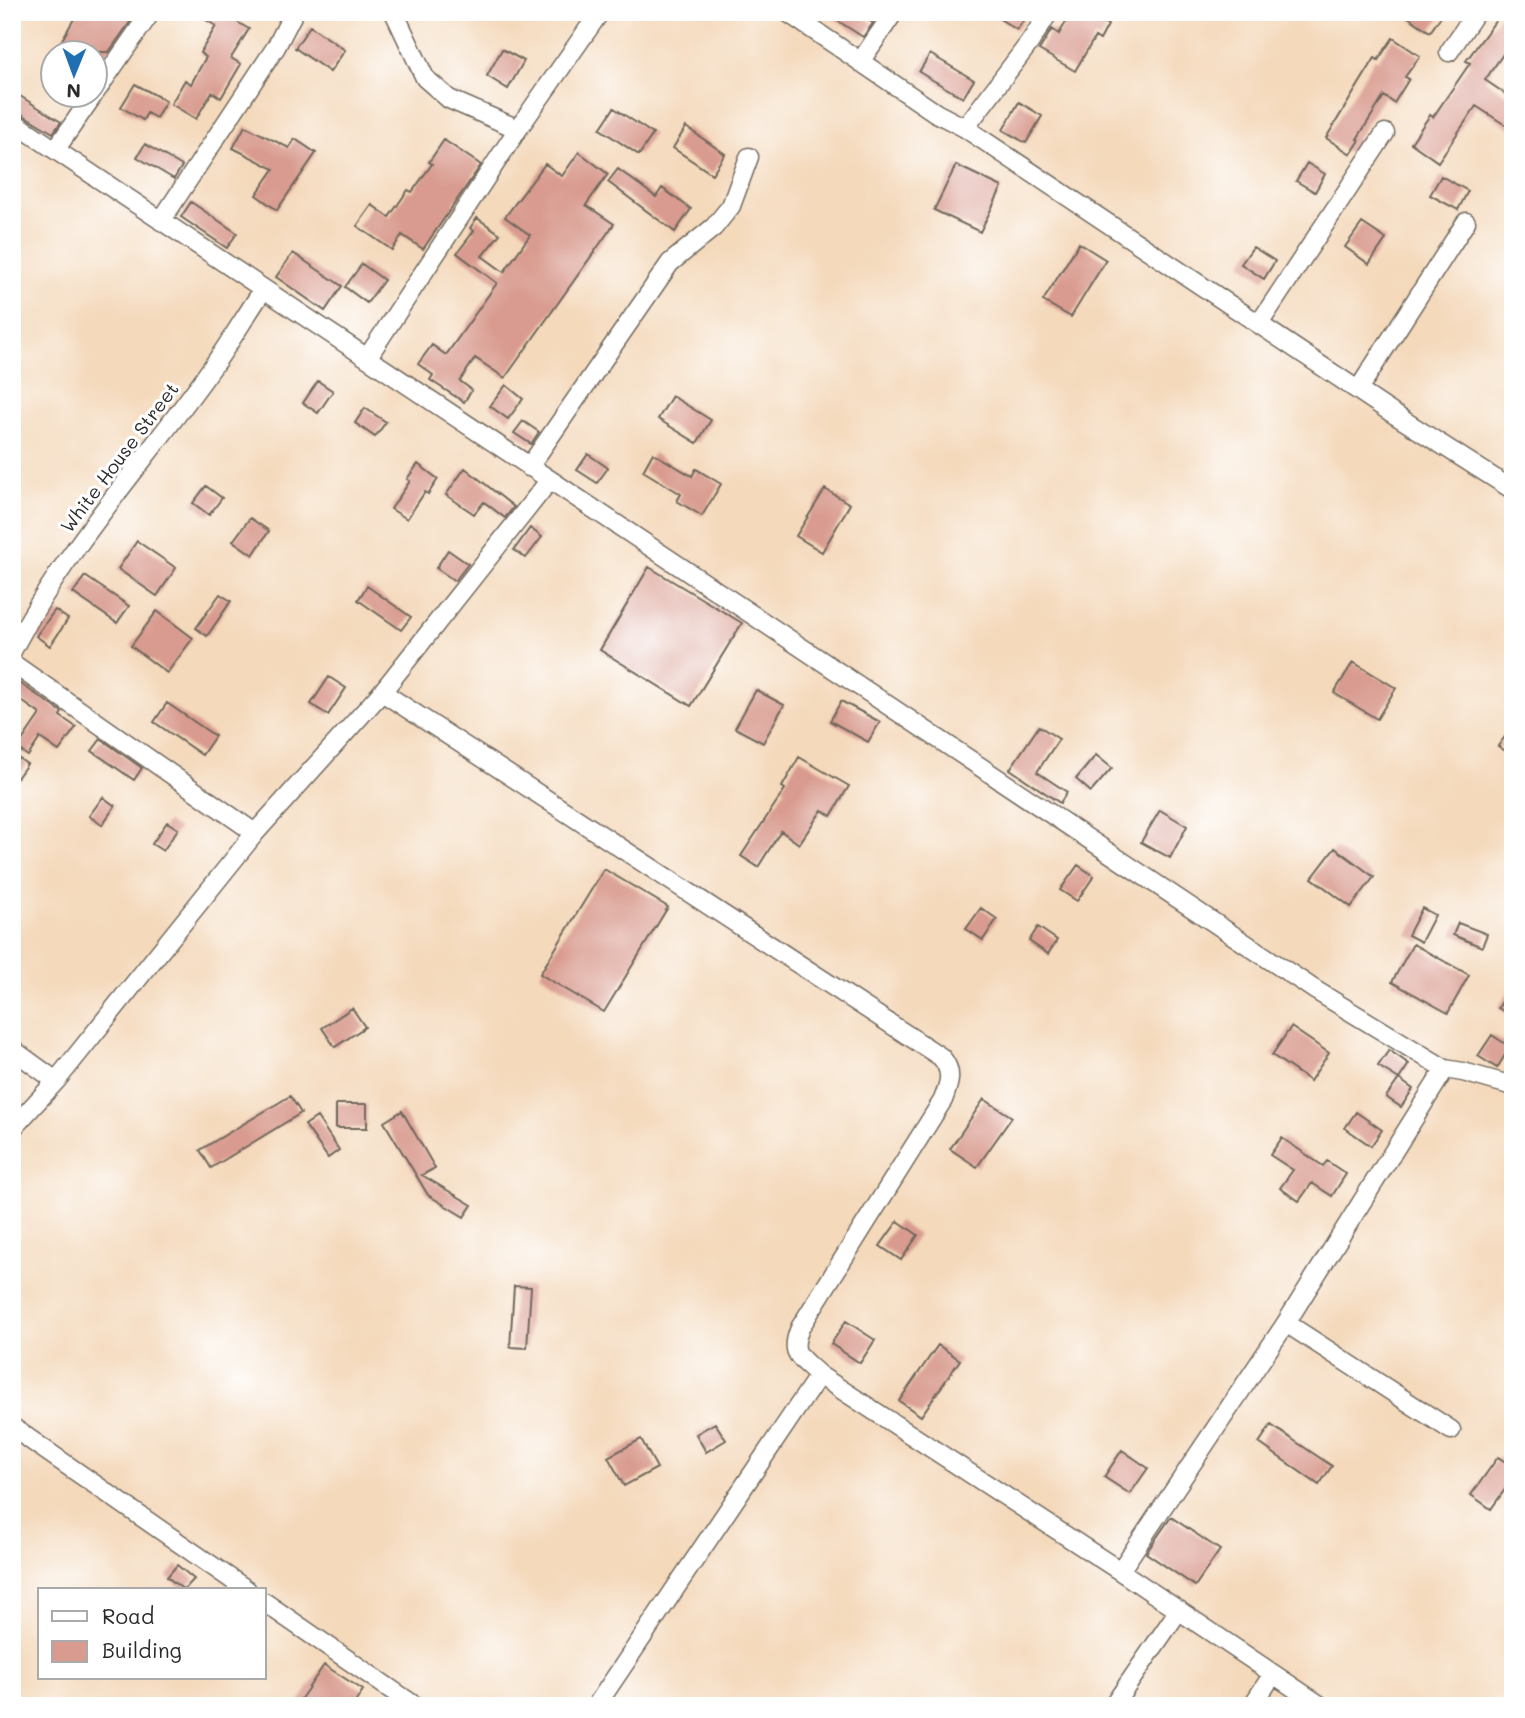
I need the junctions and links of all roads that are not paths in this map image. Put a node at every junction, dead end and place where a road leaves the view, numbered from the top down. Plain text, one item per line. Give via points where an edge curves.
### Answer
1 (151, 12) edge
2 (294, 12) edge
3 (394, 12) edge
4 (600, 12) edge
5 (787, 12) edge
6 (894, 12) edge
7 (1049, 12) edge
8 (1476, 12) edge
9 (1449, 52) dead end
10 (860, 62) junction
11 (108, 74) edge
12 (84, 108) edge
13 (12, 121) edge
14 (965, 128) junction
15 (518, 130) junction
16 (1385, 133) dead end
17 (56, 149) junction
18 (749, 157) dead end
19 (161, 221) junction
20 (1466, 222) dead end
21 (263, 290) junction
22 (1259, 324) junction
23 (367, 358) junction
24 (1358, 390) junction
25 (529, 467) junction
26 (549, 481) junction
27 (1513, 489) edge
28 (12, 651) edge
29 (12, 663) edge
30 (383, 692) junction
31 (255, 833) junction
32 (12, 1049) edge
33 (1446, 1069) junction
34 (55, 1081) junction
35 (1513, 1086) edge
36 (12, 1129) edge
37 (1286, 1323) junction
38 (819, 1375) junction
39 (12, 1427) edge
40 (1451, 1430) dead end
41 (1121, 1571) junction
42 (244, 1588) edge
43 (266, 1603) edge
44 (1178, 1610) junction
45 (1273, 1674) junction
46 (415, 1706) edge
47 (596, 1706) edge
48 (1114, 1706) edge
49 (1252, 1706) edge
50 (1321, 1706) edge

1 - 11 street
2 - 19 street via 276,47
3 - 15 street via 425,78 449,99
4 - 15 street
5 - 10 street
6 - 10 street
7 - 14 street
8 - 9 street
10 - 14 street
12 - 17 street
13 - 17 street
14 - 22 street
15 - 23 street
16 - 22 street
17 - 19 street
18 - 25 street via 731,206 714,227 670,263
19 - 21 street
20 - 24 street
21 - 23 street
21 - 28 street, White House Street via 213,366 97,518
22 - 24 street
23 - 25 street
24 - 27 street
25 - 26 street
26 - 30 street
26 - 33 street via 1315,990
29 - 31 street
30 - 31 street
30 - 38 street via 948,1065 949,1083 943,1100 795,1339 797,1354
31 - 34 street
32 - 34 street
33 - 35 street
33 - 37 street
34 - 36 street
37 - 40 street
37 - 41 street
38 - 41 street
38 - 47 street
39 - 42 street
41 - 44 street
43 - 46 street
44 - 45 street
44 - 48 street
45 - 49 street
45 - 50 street

